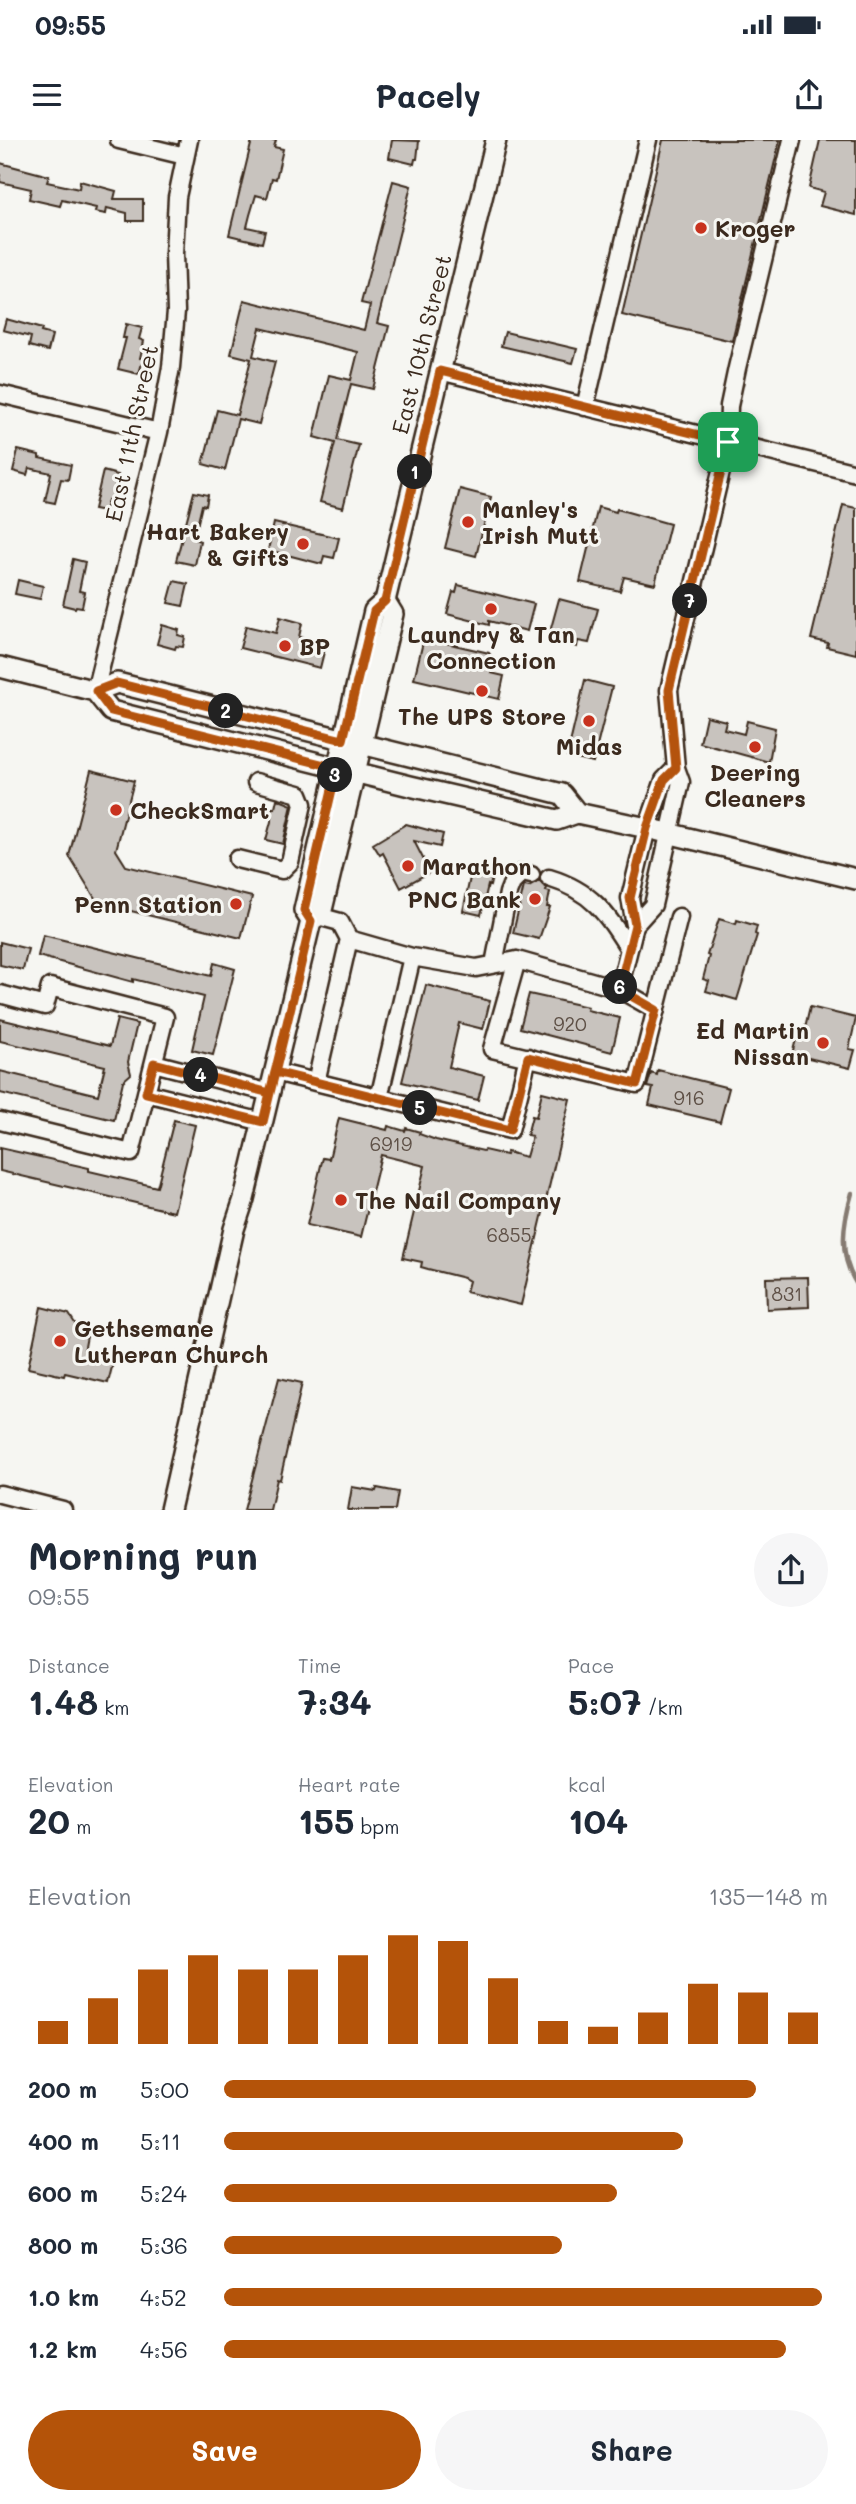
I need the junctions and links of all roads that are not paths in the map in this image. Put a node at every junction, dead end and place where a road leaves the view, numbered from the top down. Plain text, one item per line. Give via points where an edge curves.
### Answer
1 (119, 140) edge
2 (189, 140) edge
3 (496, 140) edge
4 (648, 140) edge
5 (792, 140) edge
6 (185, 156) junction
7 (440, 371) junction
8 (0, 394) edge
9 (585, 407) junction
10 (159, 432) junction
11 (728, 442) junction
12 (856, 473) edge
13 (0, 667) edge
14 (96, 691) junction
15 (353, 742) junction
16 (676, 768) junction
17 (346, 770) junction
18 (256, 782) dead end
19 (577, 813) junction
20 (647, 828) junction
21 (671, 834) junction
22 (237, 859) dead end
23 (531, 875) dead end
24 (549, 878) dead end
25 (856, 879) edge
26 (678, 917) dead end
27 (314, 918) junction
28 (635, 925) junction
29 (349, 939) junction
30 (629, 949) junction
31 (412, 957) junction
32 (517, 960) junction
33 (494, 964) junction
34 (619, 989) junction
35 (0, 995) edge
36 (656, 1010) junction
37 (528, 1057) junction
38 (154, 1063) junction
39 (275, 1072) junction
40 (316, 1082) junction
41 (146, 1093) junction
42 (270, 1093) junction
43 (379, 1098) junction
44 (0, 1121) edge
45 (263, 1122) junction
46 (0, 1494) edge
47 (63, 1510) edge
48 (170, 1510) edge

1 - 6 street
2 - 6 street, East 11th Street
3 - 7 main road, East 10th Street
4 - 9 street
5 - 11 street via 737,368
6 - 10 street, East 11th Street via 176,210 171,367
7 - 9 street
7 - 15 main road, East 10th Street via 385,601 393,614
8 - 10 street
9 - 11 street
10 - 14 street, East 11th Street
11 - 12 street
11 - 16 street via 669,690
13 - 14 main road
14 - 15 main road via 117,683
14 - 17 main road via 111,711
15 - 17 main road, East 10th Street
15 - 19 main road via 562,794
16 - 20 street via 664,780
16 - 21 street via 681,782
17 - 19 main road via 557,820
17 - 27 main road, East 10th Street via 304,910
18 - 22 street via 299,794 303,804 290,862 282,870
19 - 20 main road
20 - 21 main road
20 - 28 street via 630,898
21 - 25 main road
21 - 28 street via 653,905
23 - 33 street via 522,873 512,883
24 - 30 street via 569,884 593,900
26 - 36 street
27 - 29 street via 340,922
27 - 39 main road, East 10th Street
28 - 30 street
29 - 31 street
29 - 40 street
30 - 34 street
31 - 33 street via 476,968
31 - 43 street
32 - 33 street
32 - 34 street
32 - 37 street via 492,1049
34 - 36 street
35 - 38 street via 45,1006 50,987 166,1017
36 - 37 street via 637,1084
37 - 43 street via 510,1130
38 - 41 street
38 - 42 street
39 - 40 street
39 - 42 main road, East 10th Street
40 - 43 street
41 - 44 street via 131,1153
41 - 45 street
42 - 45 main road, East 10th Street
45 - 48 main road, East 10th Street
46 - 47 street

